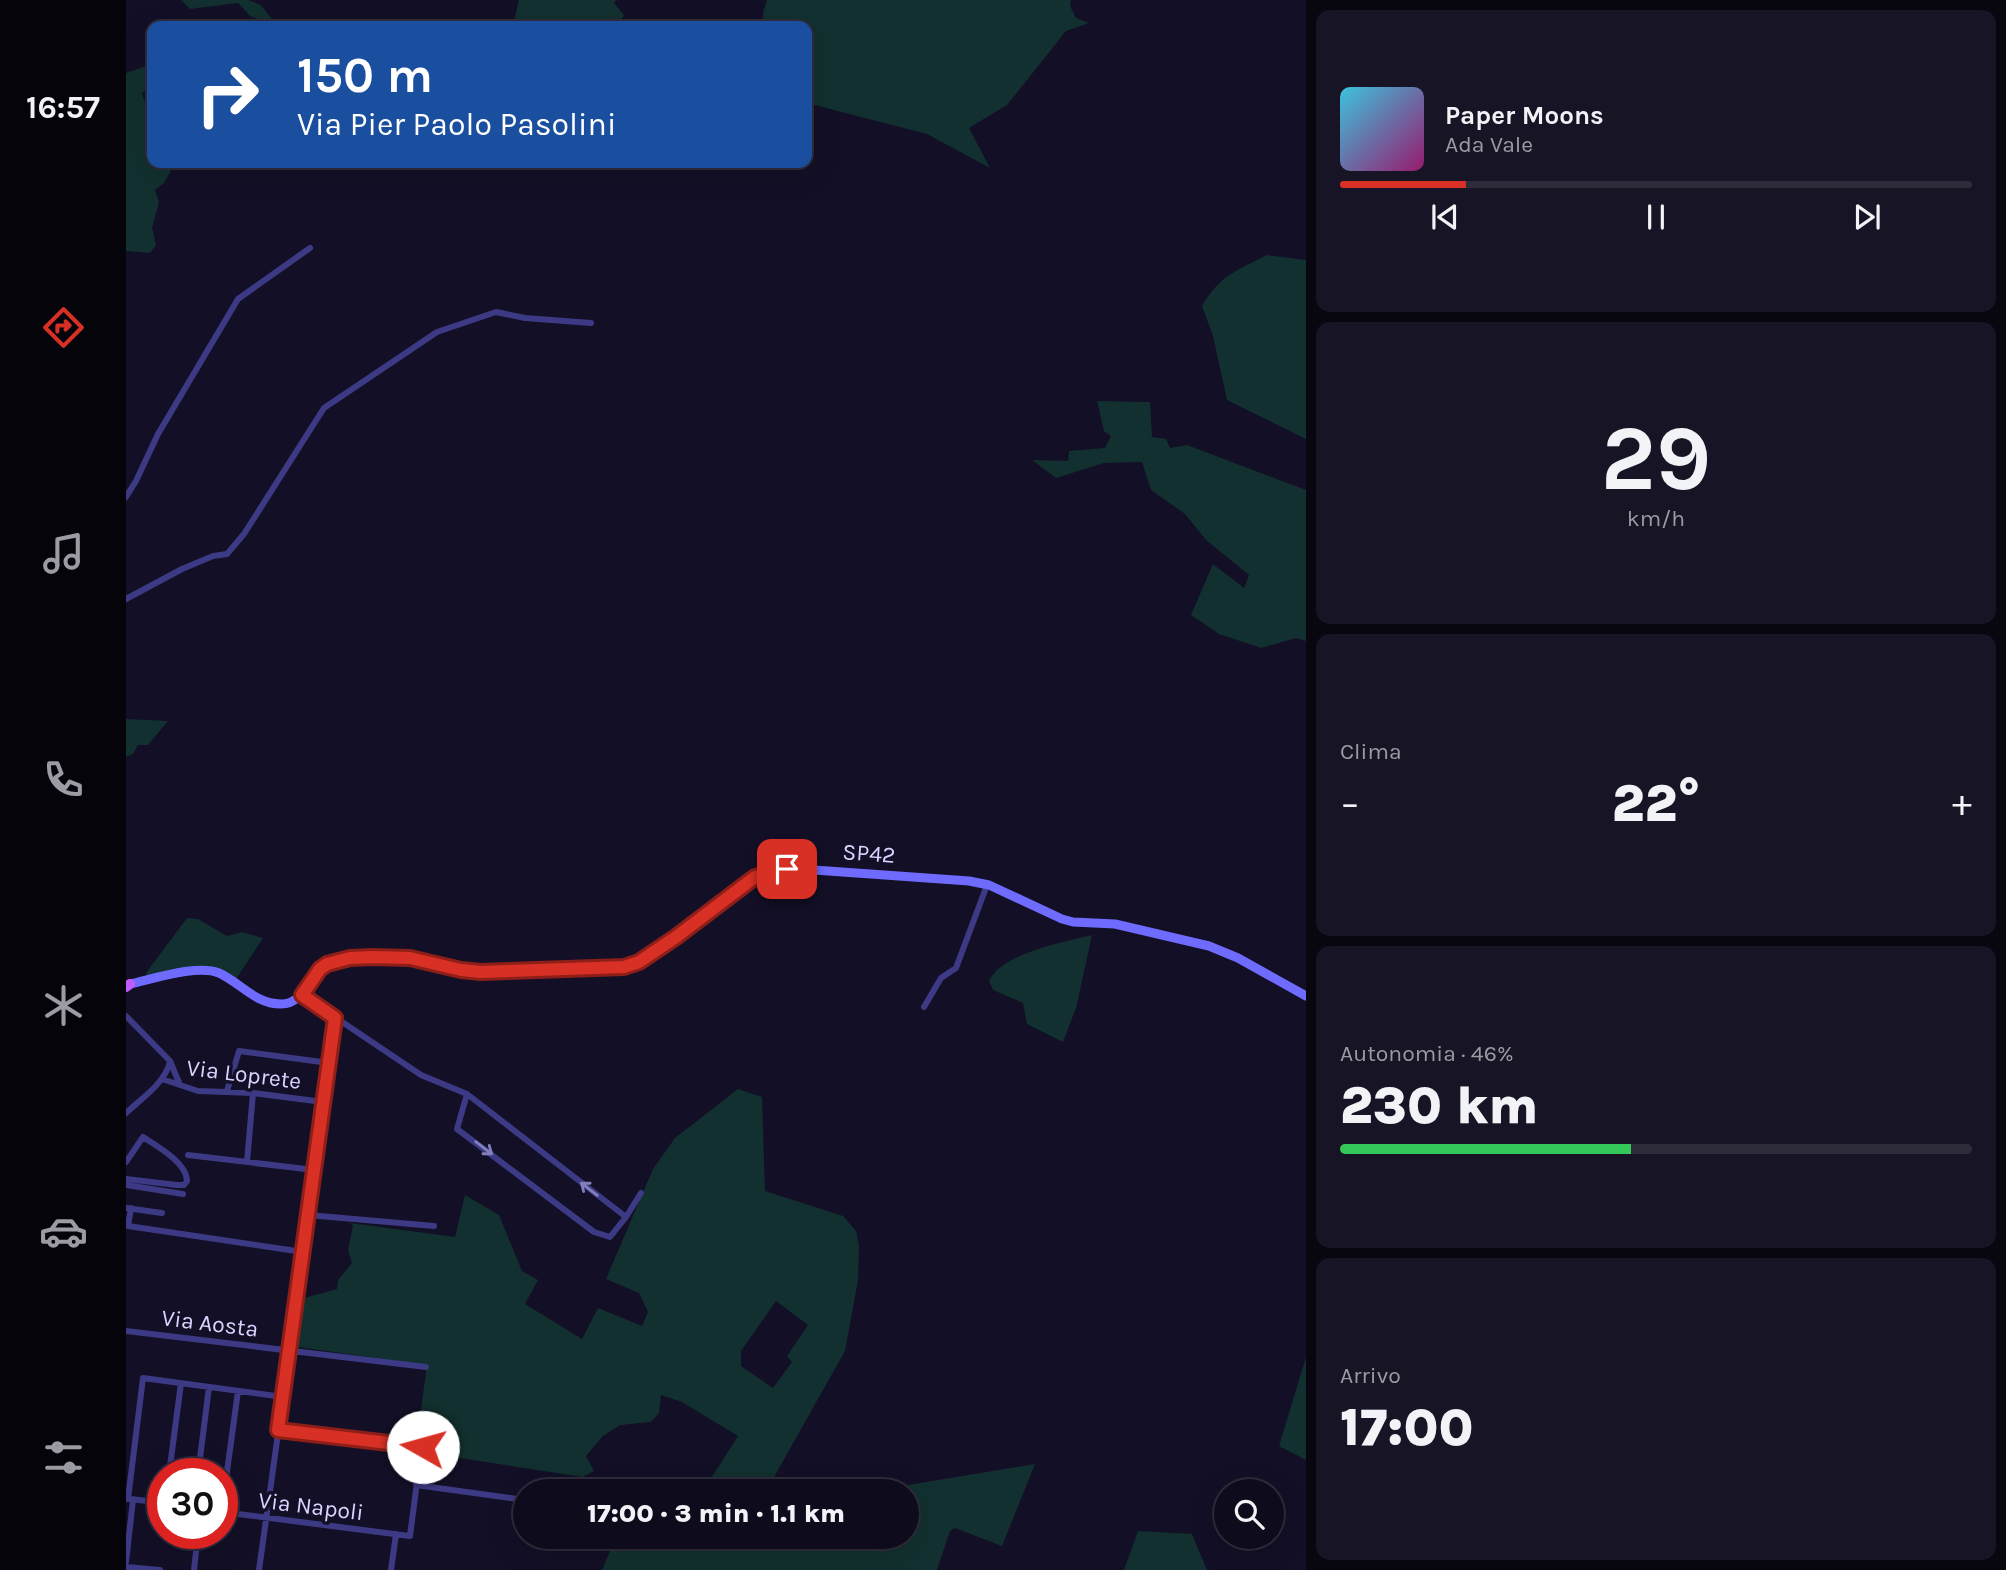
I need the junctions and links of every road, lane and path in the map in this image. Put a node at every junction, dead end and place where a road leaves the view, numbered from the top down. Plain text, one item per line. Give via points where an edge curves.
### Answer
1 (310, 248) dead end
2 (591, 323) dead end
3 (126, 497) edge
4 (126, 599) edge
5 (987, 885) junction
6 (127, 985) edge
7 (302, 995) junction
8 (1306, 996) edge
9 (924, 1007) dead end
10 (126, 1016) edge
11 (335, 1018) junction
12 (170, 1061) junction
13 (329, 1063) junction
14 (162, 1079) junction
15 (180, 1085) junction
16 (227, 1091) junction
17 (253, 1093) junction
18 (467, 1094) junction
19 (323, 1102) junction
20 (126, 1113) edge
21 (188, 1155) dead end
22 (126, 1162) edge
23 (247, 1162) junction
24 (314, 1170) junction
25 (126, 1179) edge
26 (126, 1185) edge
27 (640, 1193) dead end
28 (183, 1194) dead end
29 (128, 1208) edge
30 (162, 1213) dead end
31 (308, 1215) junction
32 (626, 1217) junction
33 (434, 1226) dead end
34 (303, 1252) junction
35 (126, 1331) edge
36 (289, 1350) junction
37 (426, 1367) dead end
38 (181, 1383) junction
39 (209, 1387) junction
40 (238, 1391) junction
41 (283, 1397) junction
42 (278, 1430) junction
43 (171, 1458) edge
44 (200, 1458) edge
45 (229, 1458) edge
46 (416, 1485) junction
47 (513, 1498) edge
48 (129, 1499) edge
49 (147, 1501) edge
50 (238, 1513) edge
51 (266, 1518) junction
52 (396, 1534) junction
53 (196, 1549) edge
54 (126, 1564) edge
55 (160, 1570) edge
56 (194, 1570) edge
57 (259, 1570) edge
58 (391, 1570) edge

1 - 3 street via 238,299
2 - 4 street via 496,312 437,332 324,408 227,554 182,569
5 - 7 main road, SP42 / SP42 via 787,869 755,877 676,937 624,967 481,972 410,958 350,958 320,969
5 - 8 main road, SP42 / SP42 via 1062,919 1115,923 1209,946
5 - 9 street via 956,968 940,978
6 - 7 main road via 203,970 218,973 264,1001 288,1004
7 - 11 street
10 - 12 street
11 - 13 street
11 - 18 street via 421,1075
12 - 14 street
12 - 15 street
13 - 16 street via 239,1051
13 - 19 street
14 - 15 street, Via Loprete
14 - 20 street
15 - 16 street, Via Loprete via 198,1091
16 - 17 street, Via Loprete
17 - 19 street, Via Loprete
17 - 23 street
32 -> 18 street
18 -> 32 street via 457,1129 594,1232 610,1237
19 - 24 street
21 - 23 street
22 - 25 street via 144,1137 184,1170 187,1181 177,1185
23 - 24 street
24 - 31 street
26 - 28 street
27 - 32 street
29 - 30 street
29 - 34 street via 128,1226
31 - 33 street
31 - 34 street
34 - 36 street
35 - 36 street, Via Aosta
36 - 37 street, Via Aosta
36 - 41 street
38 - 39 street
38 - 43 street
38 - 48 street via 143,1378
39 - 40 street
39 - 44 street
40 - 41 street
40 - 45 street
41 - 42 street
42 - 46 street via 424,1444
42 - 51 street
46 - 47 street
46 - 52 street via 411,1536
48 - 49 street
48 - 54 street
50 - 51 street, Via Napoli
51 - 52 street, Via Napoli
51 - 57 street
52 - 58 street
53 - 56 street
54 - 55 street

